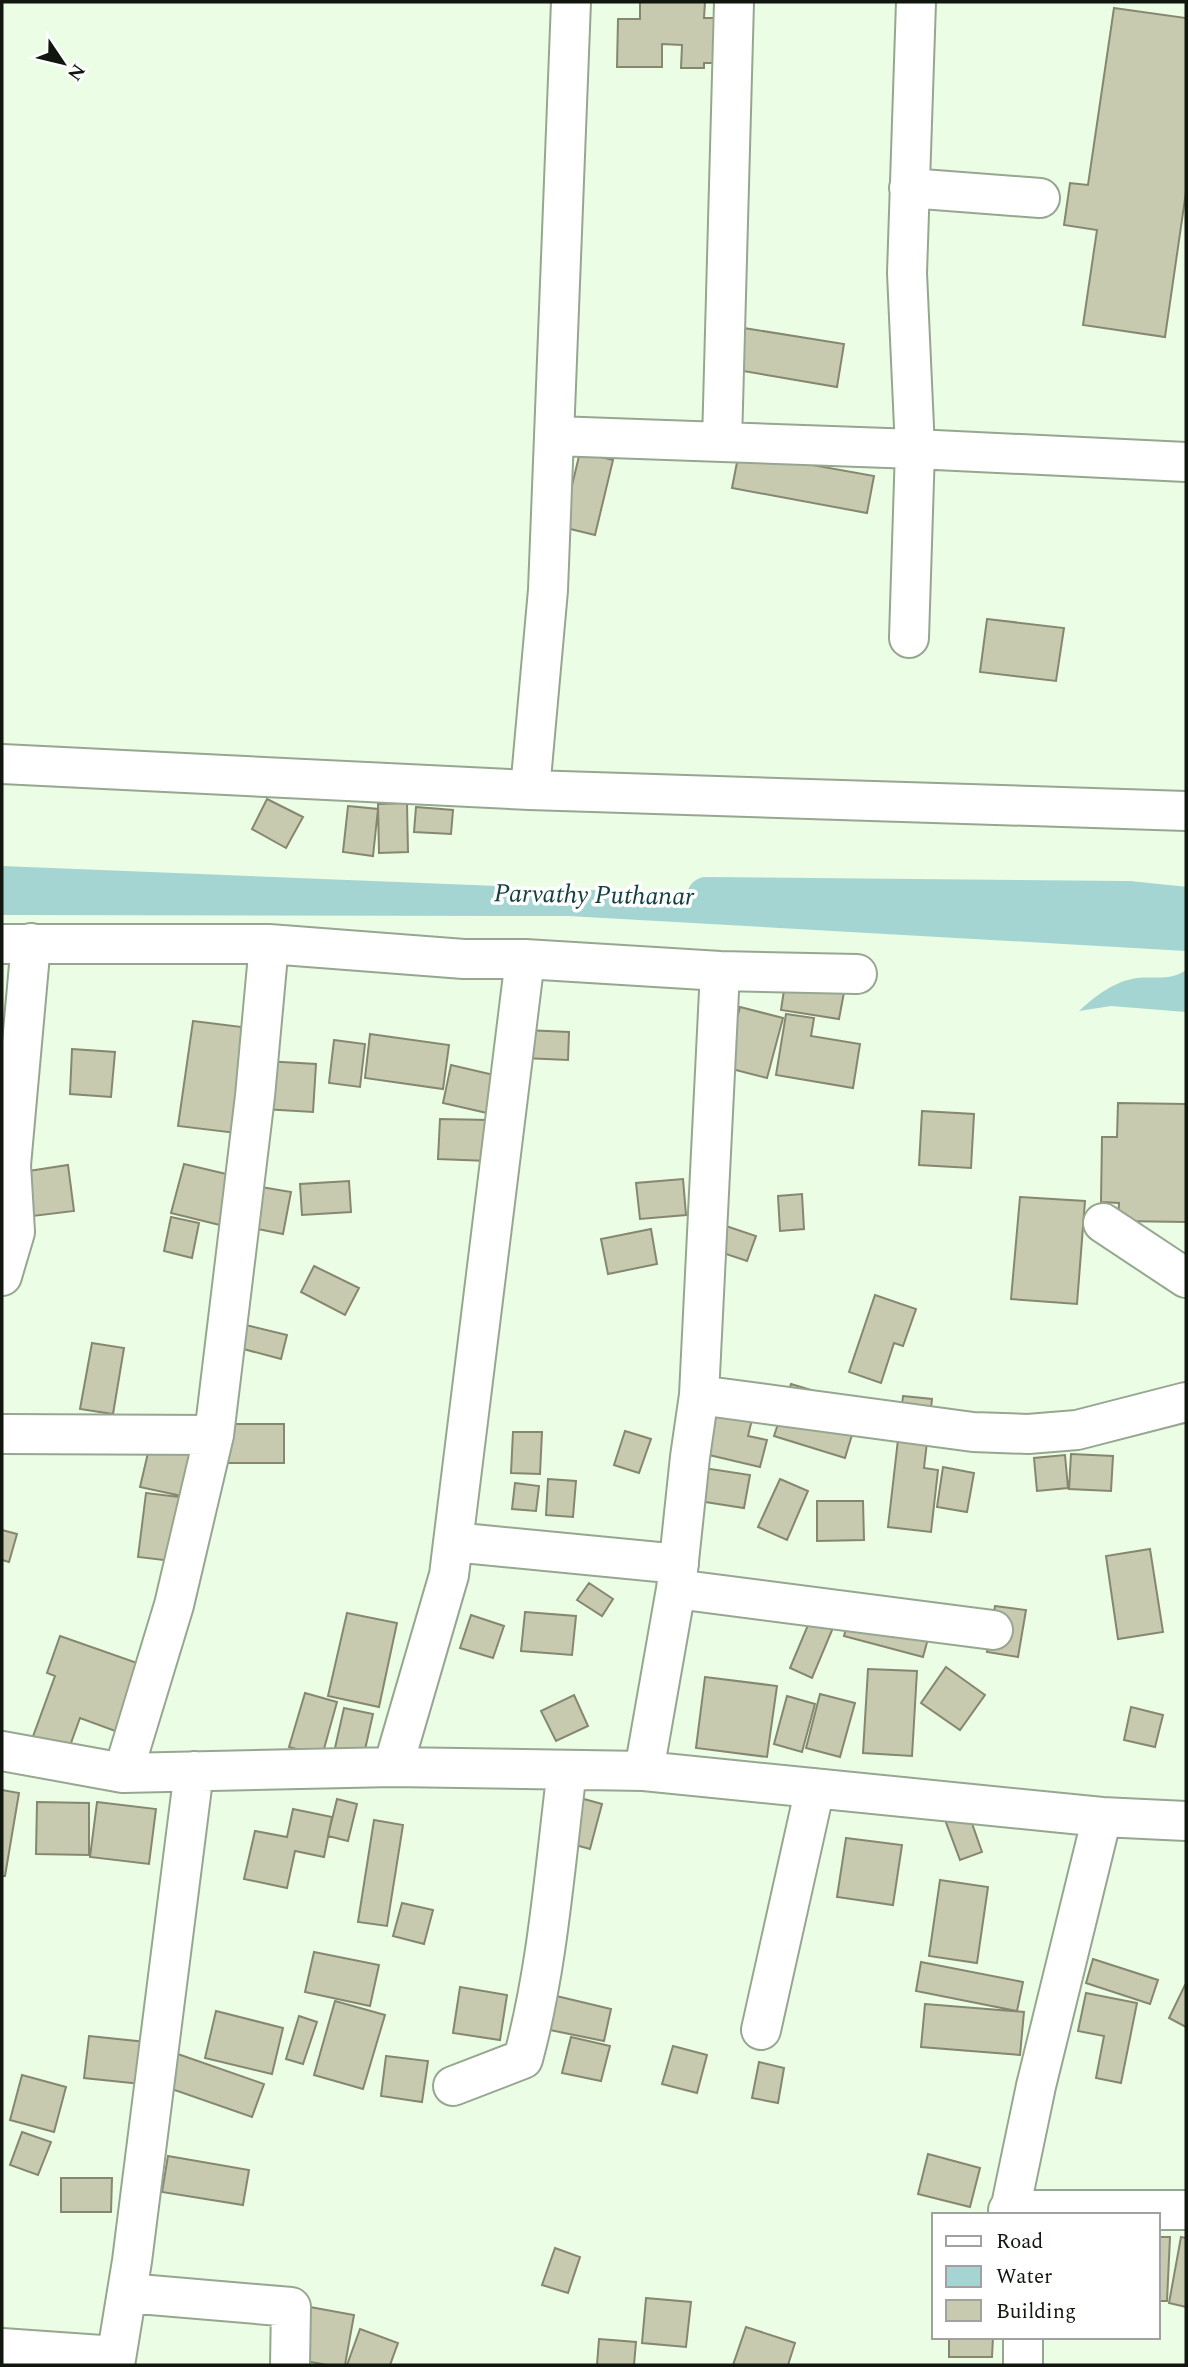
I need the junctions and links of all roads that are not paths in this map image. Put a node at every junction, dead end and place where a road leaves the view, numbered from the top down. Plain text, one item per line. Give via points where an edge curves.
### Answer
1 (571, 2) edge
2 (734, 2) edge
3 (916, 2) edge
4 (909, 188) junction
5 (1040, 198) dead end
6 (555, 436) junction
7 (722, 442) junction
8 (915, 449) junction
9 (1186, 462) edge
10 (909, 638) dead end
11 (2, 764) edge
12 (530, 790) junction
13 (1186, 811) edge
14 (16, 943) edge
15 (269, 944) junction
16 (525, 959) junction
17 (720, 971) junction
18 (857, 974) dead end
19 (6, 1165) edge
20 (1103, 1223) dead end
21 (2, 1276) edge
22 (1186, 1278) edge
23 (699, 1395) junction
24 (1186, 1402) edge
25 (2, 1434) edge
26 (214, 1435) junction
27 (453, 1542) junction
28 (678, 1576) junction
29 (993, 1630) dead end
30 (2, 1751) edge
31 (393, 1767) junction
32 (567, 1770) junction
33 (194, 1771) junction
34 (644, 1771) junction
35 (123, 1773) junction
36 (814, 1788) junction
37 (1102, 1817) junction
38 (1186, 1821) edge
39 (761, 2030) dead end
40 (453, 2086) dead end
41 (1186, 2210) edge
42 (1009, 2212) edge
43 (127, 2292) junction
44 (1023, 2339) edge
45 (2, 2348) edge
46 (116, 2361) edge
47 (290, 2365) edge
48 (1023, 2365) edge

1 - 6 street
2 - 7 street
3 - 4 street
4 - 5 street
4 - 8 street via 907,273
6 - 7 street
6 - 12 street via 548,590
7 - 8 street
8 - 9 street
8 - 10 street
11 - 12 street
12 - 13 street
14 - 15 street
14 - 19 street
15 - 16 street via 464,959
15 - 26 street
16 - 17 street
16 - 27 street
17 - 18 street
17 - 23 street
19 - 21 street via 15,1232
20 - 22 street
23 - 24 street via 973,1432 1028,1434 1077,1430
23 - 28 street
25 - 26 street
26 - 35 street via 174,1605
27 - 28 street
27 - 31 street via 449,1575
28 - 29 street
28 - 34 street
30 - 35 street
31 - 32 street
31 - 33 street
32 - 34 street
32 - 40 street via 551,1906 523,2059
33 - 35 street
33 - 43 street
34 - 36 street
36 - 37 street
36 - 39 street
37 - 38 street
37 - 42 street
41 - 42 street
43 - 46 street
43 - 47 street via 291,2306
44 - 48 street
45 - 46 street

